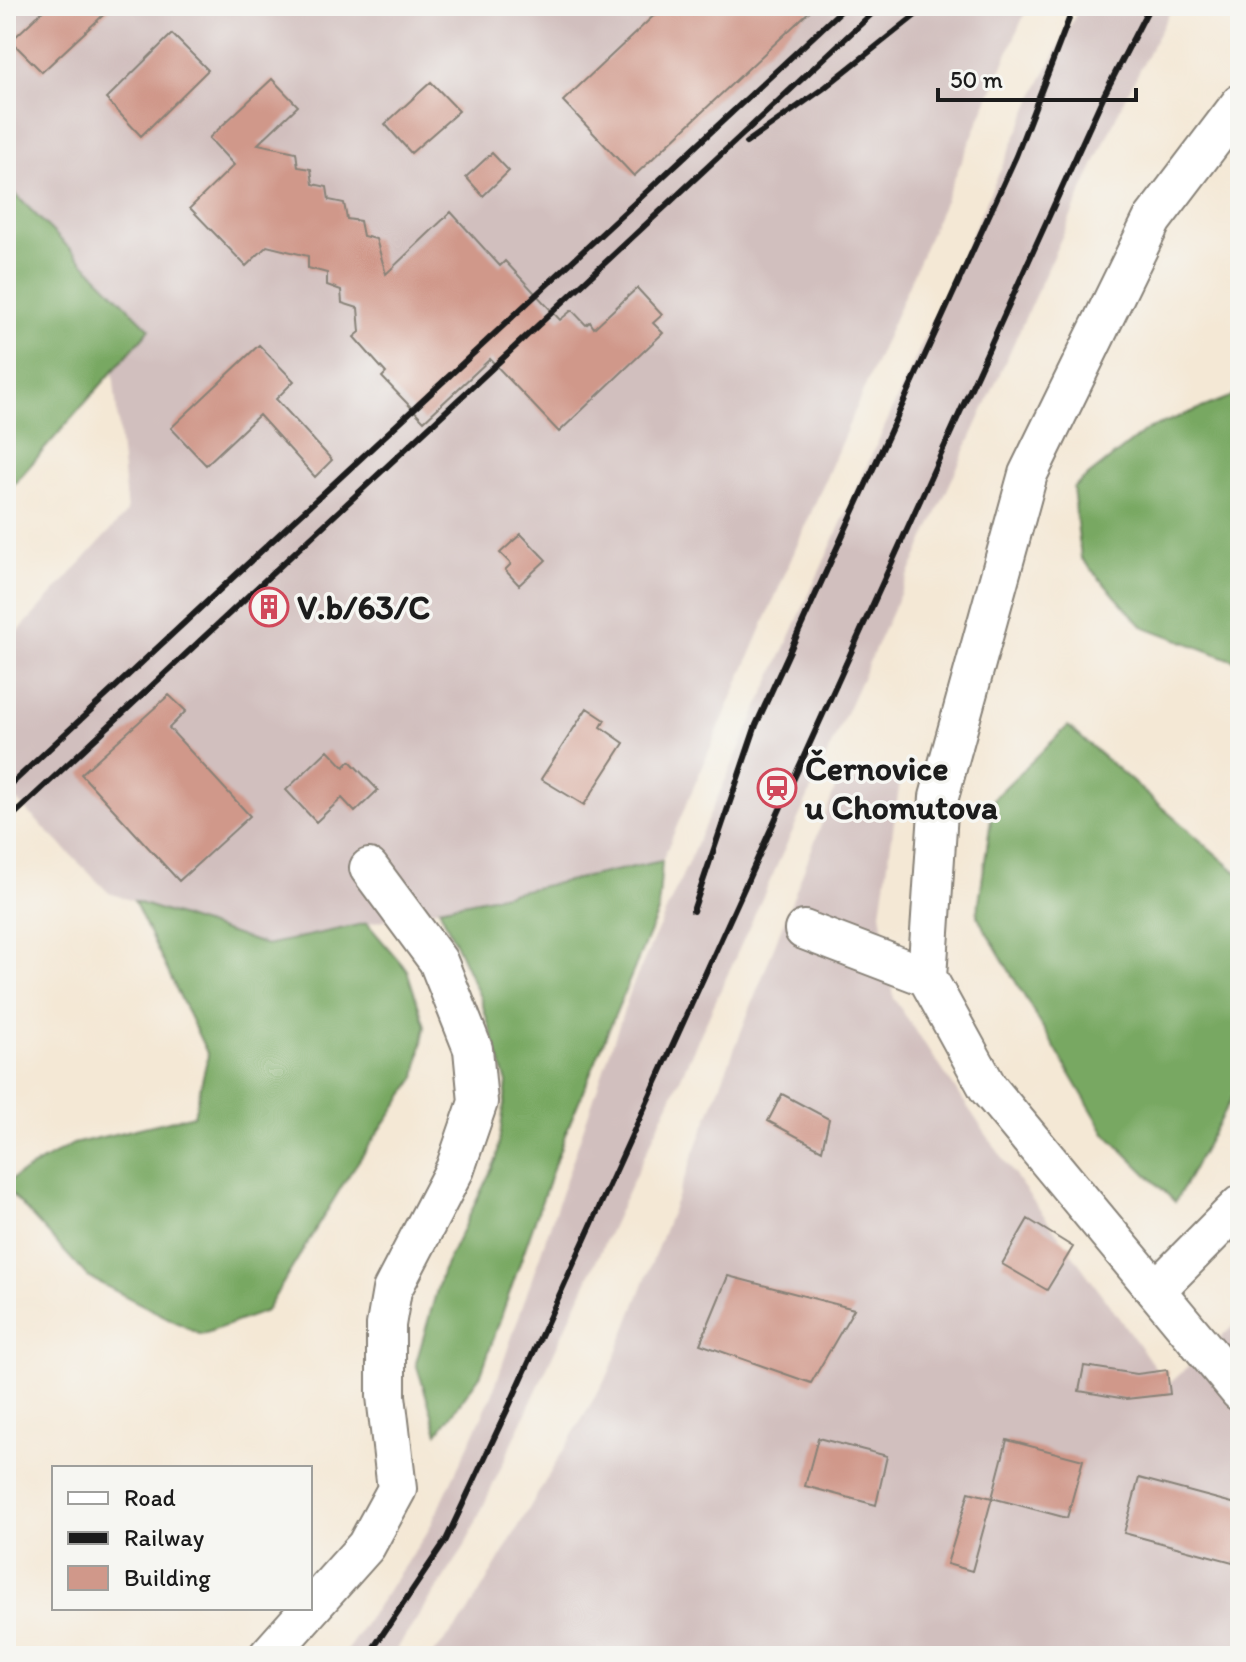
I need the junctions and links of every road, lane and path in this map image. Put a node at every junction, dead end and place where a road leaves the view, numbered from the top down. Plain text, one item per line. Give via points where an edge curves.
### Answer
1 (1240, 104) edge
2 (369, 868) dead end
3 (804, 930) dead end
4 (927, 977) junction
5 (1240, 1205) edge
6 (1156, 1290) junction
7 (1240, 1392) edge
8 (312, 1607) edge
9 (309, 1610) edge
10 (268, 1656) edge

1 - 4 street via 1152,220 1028,474 939,797
2 - 8 street via 438,961 473,1049 478,1102 455,1169 392,1290 386,1325 386,1396 397,1489 366,1546
3 - 4 street
4 - 6 street via 988,1088
5 - 6 street
6 - 7 street
9 - 10 street

